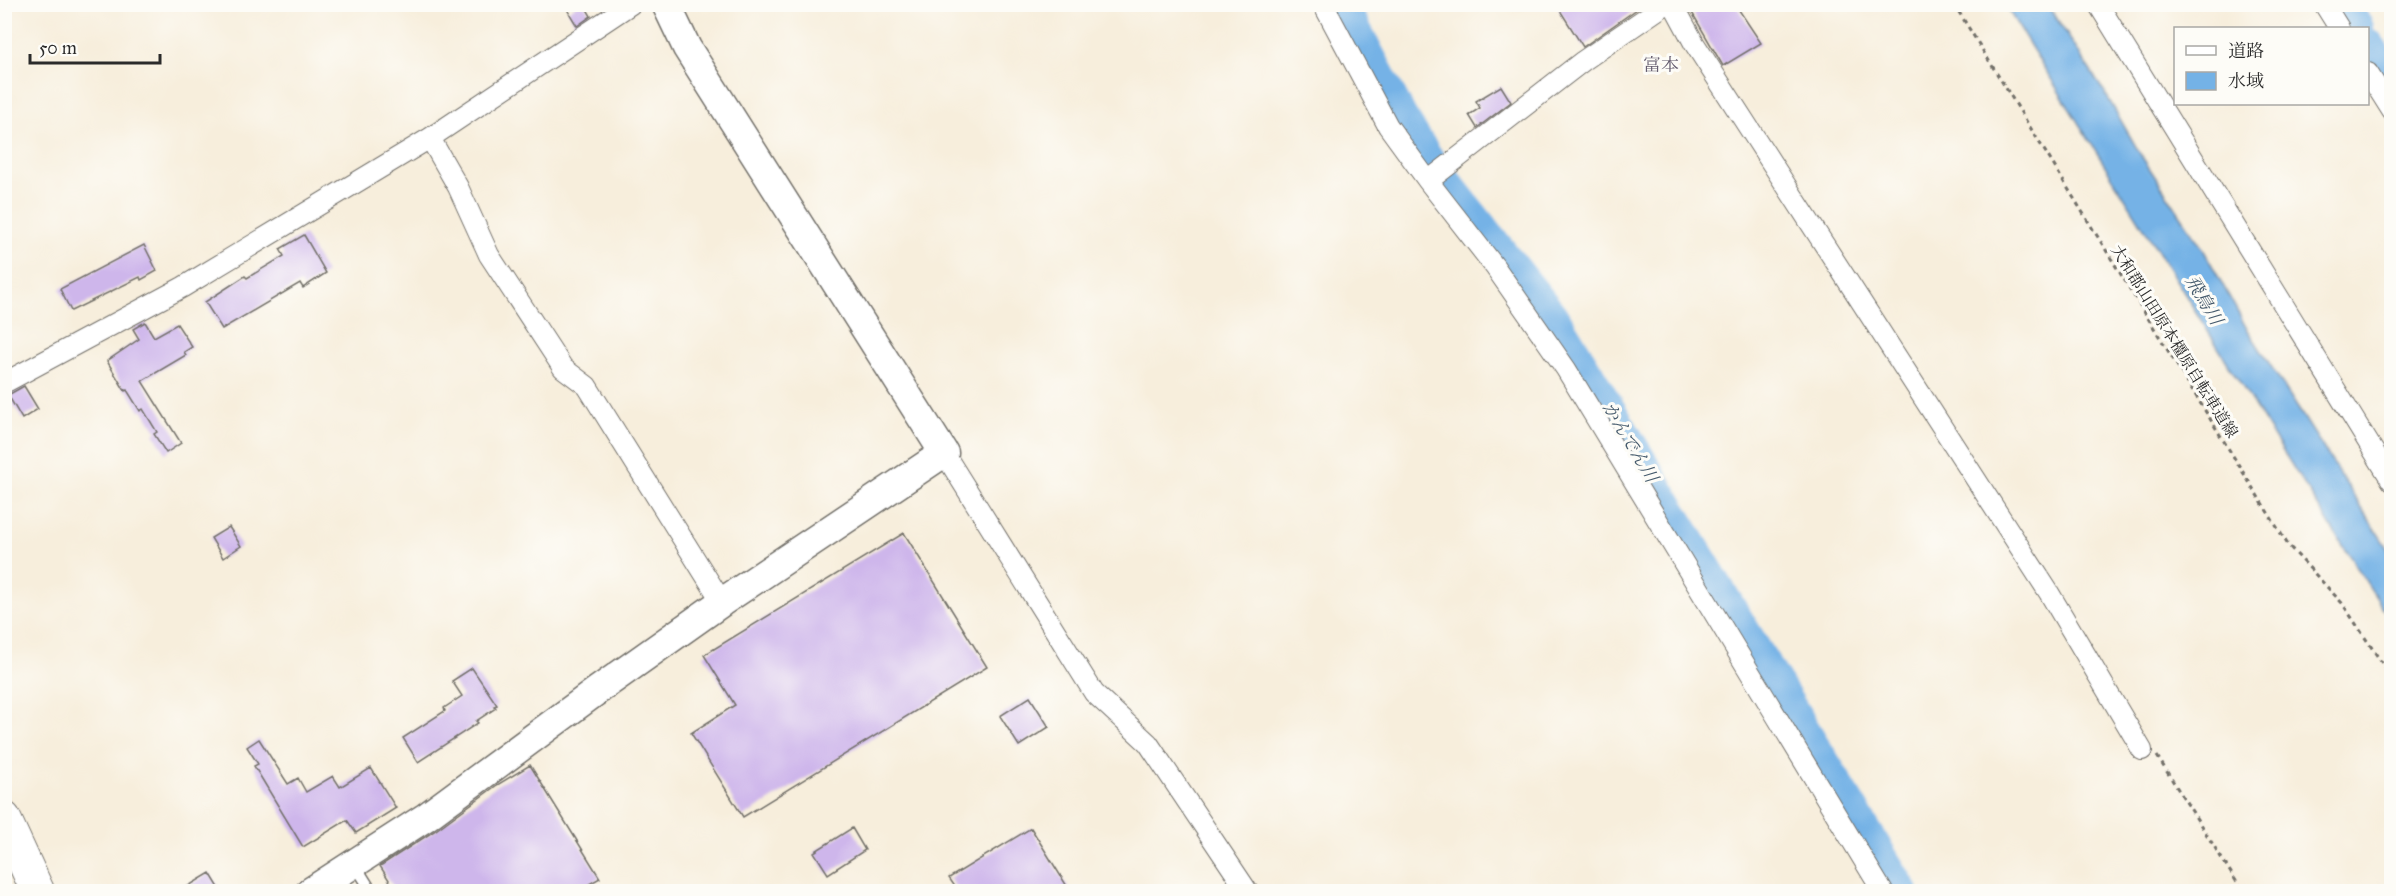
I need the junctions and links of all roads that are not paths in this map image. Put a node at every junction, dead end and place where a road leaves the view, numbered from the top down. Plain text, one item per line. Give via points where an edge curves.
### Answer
1 (632, 4) edge
2 (666, 4) edge
3 (1323, 4) edge
4 (1666, 4) edge
5 (1673, 4) edge
6 (2098, 4) edge
7 (2324, 4) edge
8 (2338, 27) edge
9 (2369, 76) edge
10 (2391, 111) edge
11 (429, 138) junction
12 (1428, 181) junction
13 (4, 383) edge
14 (944, 453) junction
15 (2391, 481) edge
16 (722, 602) junction
17 (2142, 750) road end
18 (4, 818) edge
19 (4, 836) edge
20 (354, 863) junction
21 (30, 891) edge
22 (38, 891) edge
23 (310, 891) edge
24 (372, 891) edge
25 (1248, 891) edge
26 (1883, 891) edge

1 - 11 street
2 - 14 street via 706,79
3 - 12 street via 1388,126
4 - 12 street via 1583,61
5 - 17 street via 1694,43 2048,591
6 - 15 street
7 - 8 street
9 - 10 street
11 - 13 street via 183,287
11 - 16 street via 458,187 489,255 563,368 587,386
12 - 26 street via 1495,267 1566,369
14 - 16 street
14 - 25 street via 1094,693 1148,743
16 - 20 street via 426,818
18 - 22 highway
19 - 21 highway
20 - 23 street
20 - 24 lane

